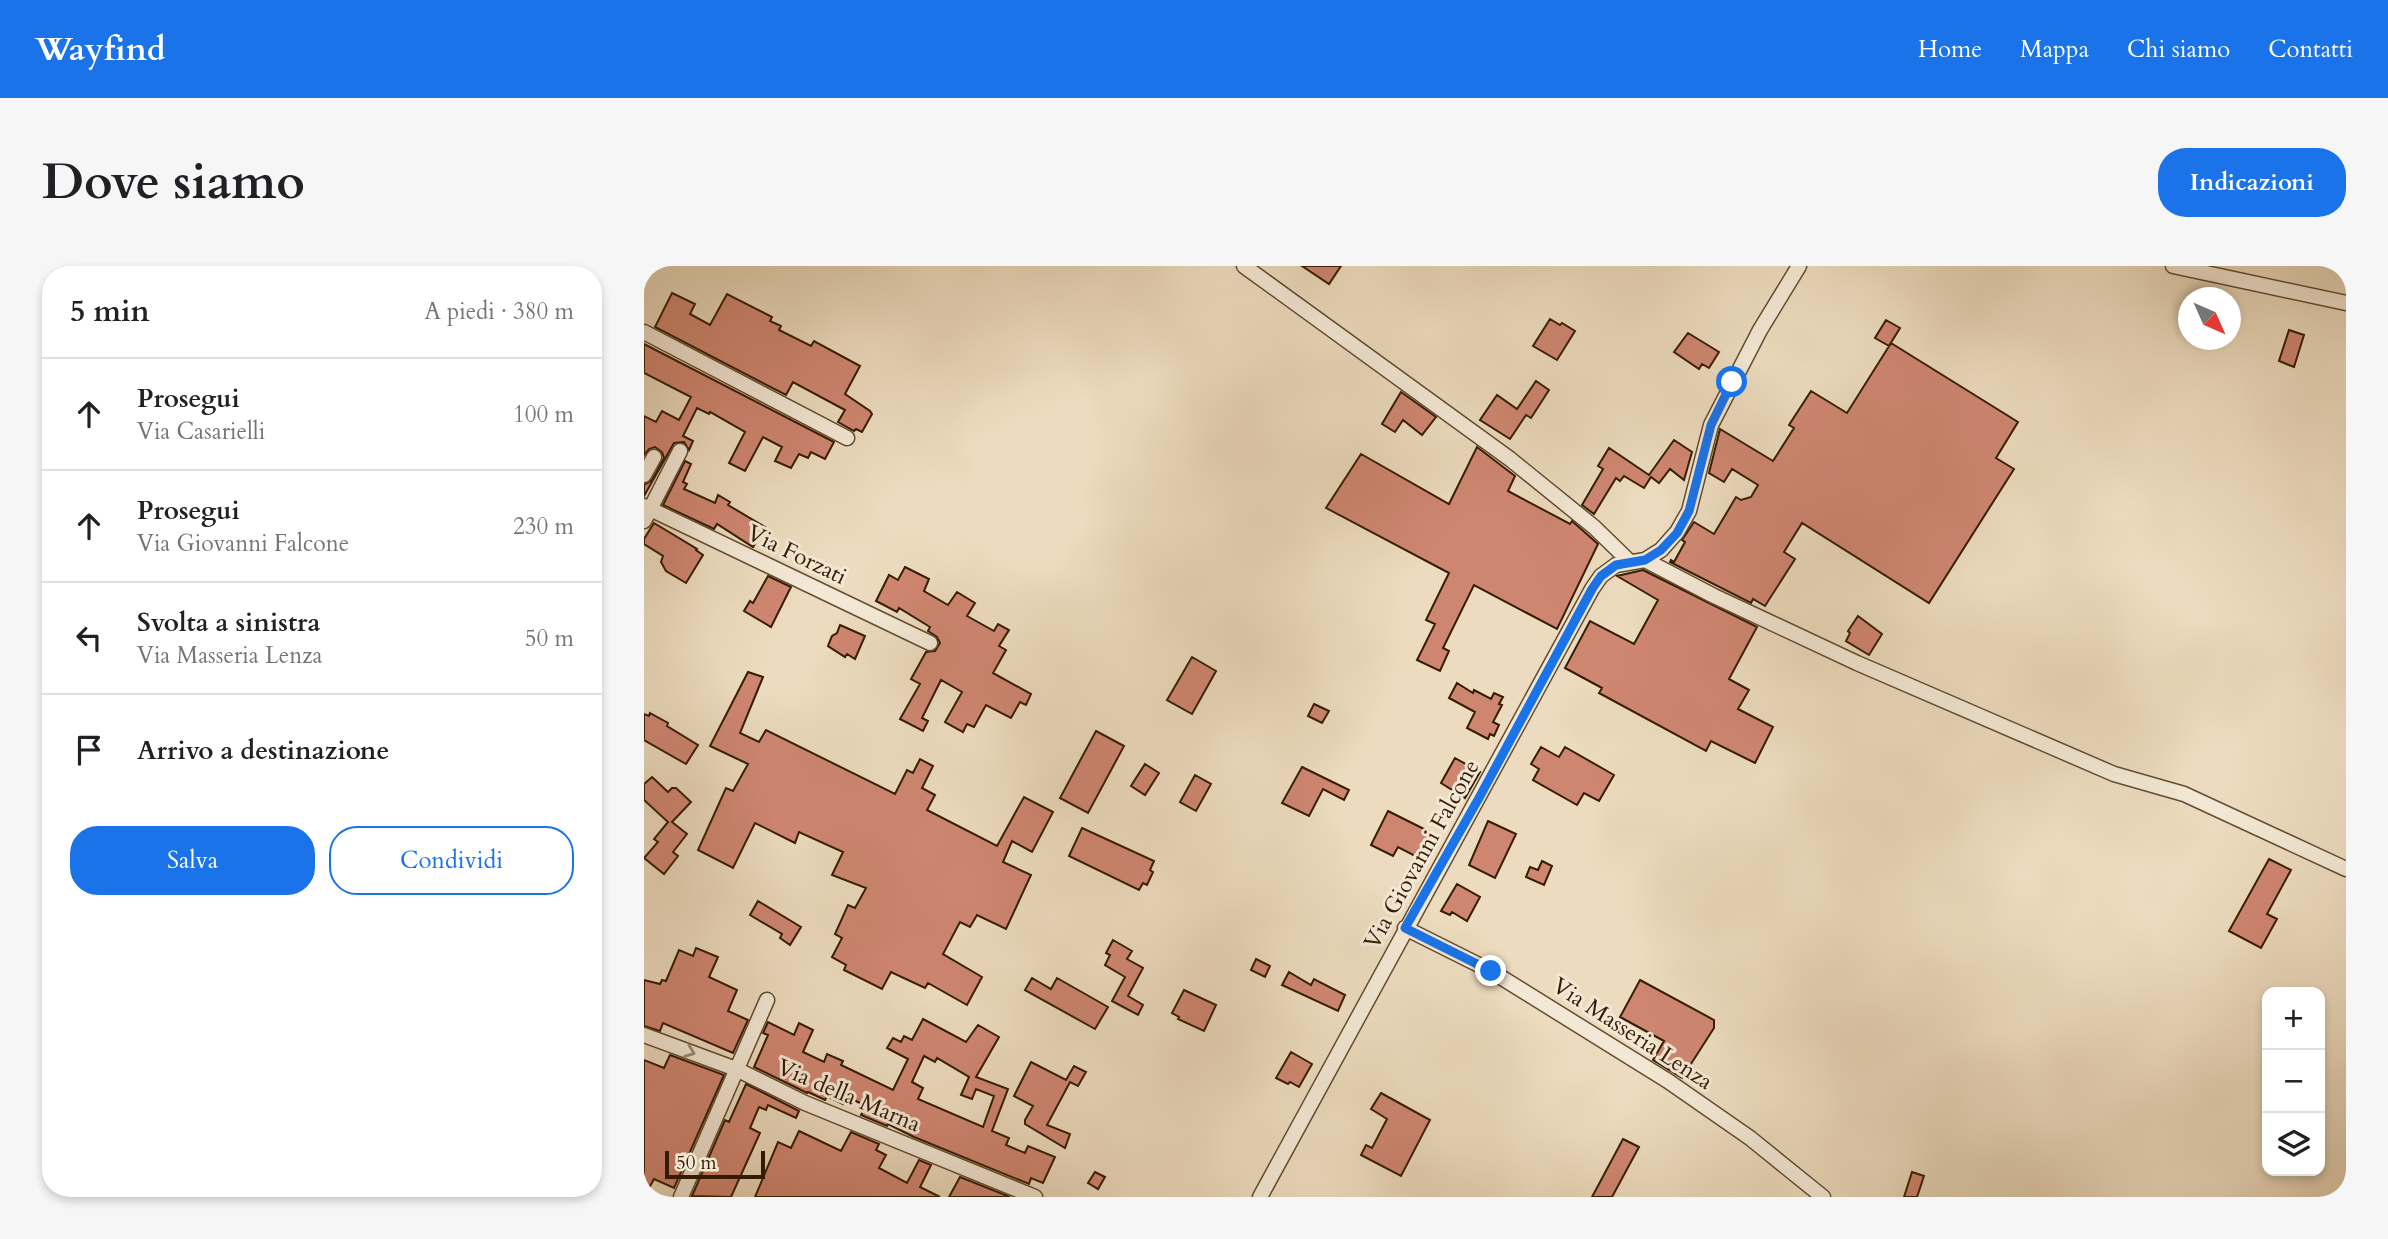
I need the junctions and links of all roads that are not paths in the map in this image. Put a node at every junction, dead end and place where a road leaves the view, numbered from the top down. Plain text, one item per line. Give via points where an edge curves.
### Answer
1 (1244, 266) edge
2 (1799, 266) edge
3 (2173, 266) edge
4 (2346, 303) edge
5 (644, 332) edge
6 (848, 438) dead end
7 (680, 451) dead end
8 (654, 457) dead end
9 (644, 475) edge
10 (646, 512) edge
11 (1638, 561) junction
12 (930, 643) dead end
13 (2346, 869) edge
14 (1405, 928) junction
15 (767, 1000) dead end
16 (644, 1035) edge
17 (736, 1069) junction
18 (681, 1197) edge
19 (1035, 1197) edge
20 (1260, 1197) edge
21 (1823, 1197) edge

1 - 11 street via 1510,459
2 - 11 street, Via Giovanni Falcone via 1711,425 1689,511 1677,533 1661,550
3 - 4 street
5 - 6 street
7 - 10 street
8 - 9 street
10 - 12 street, Via Forzati
11 - 13 street via 1857,663 2114,774 2184,794
11 - 14 street, Via Giovanni Falcone via 1616,565 1592,589
14 - 20 street, Via Giovanni Falcone
14 - 21 street, Via Masseria Lenza via 1491,971 1668,1081
15 - 17 street
16 -> 17 street, Via della Marna
17 - 18 street
17 - 19 street, Via della Marna via 805,1103

